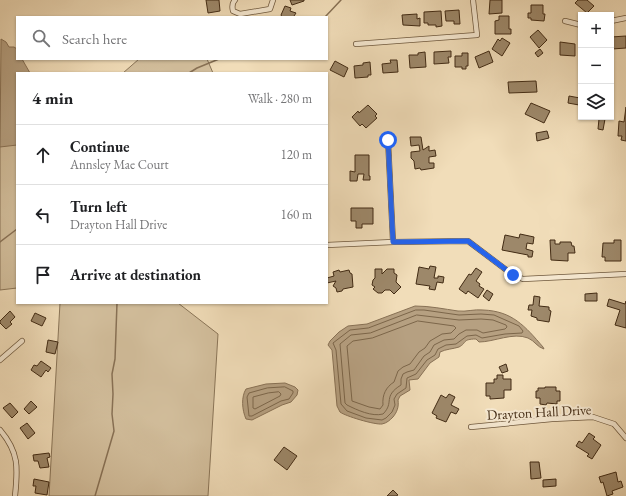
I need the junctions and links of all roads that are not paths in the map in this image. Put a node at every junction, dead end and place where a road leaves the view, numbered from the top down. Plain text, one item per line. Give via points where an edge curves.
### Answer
1 (235, 0) edge
2 (273, 0) edge
3 (472, 0) edge
4 (626, 18) edge
5 (614, 20) edge
6 (565, 21) dead end
7 (578, 24) edge
8 (356, 44) dead end
9 (388, 140) dead end
10 (393, 242) junction
11 (328, 245) edge
12 (626, 274) edge
13 (22, 342) dead end
14 (0, 360) edge
15 (471, 427) dead end
16 (0, 430) edge
17 (626, 438) edge
18 (15, 496) edge

1 - 2 street via 232,7 240,14 270,9
3 - 8 street via 476,35
4 - 5 street
6 - 7 street
9 - 10 street
10 - 11 street
10 - 12 street via 468,241 513,275 523,279
13 - 14 street
15 - 17 street, Drayton Hall Drive via 593,417 614,424
16 - 18 street via 13,451 18,469

